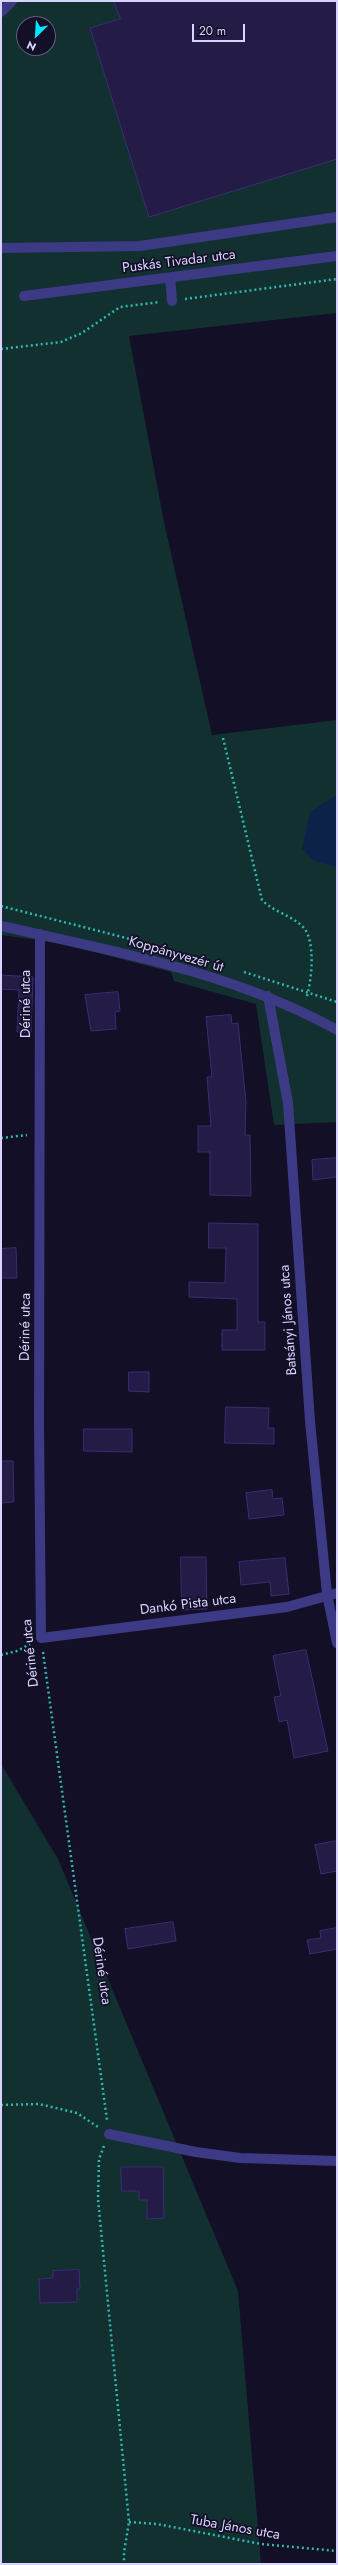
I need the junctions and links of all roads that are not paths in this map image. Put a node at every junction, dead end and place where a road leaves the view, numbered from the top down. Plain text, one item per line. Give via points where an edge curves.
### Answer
1 (12, 1) edge
2 (1, 12) edge
3 (337, 217) edge
4 (1, 248) edge
5 (337, 256) edge
6 (170, 278) junction
7 (24, 296) dead end
8 (172, 301) dead end
9 (1, 926) edge
10 (40, 934) junction
11 (268, 996) junction
12 (337, 1030) edge
13 (332, 1593) edge
14 (41, 1638) joint
15 (337, 1643) edge
16 (109, 2134) road end
17 (337, 2161) edge

1 - 2 street
3 - 4 street via 140,246
5 - 6 street, Puskás Tivadar utca
6 - 7 street, Puskás Tivadar utca
6 - 8 street
9 - 10 street, Koppányvezér út
10 - 11 street, Koppányvezér út via 160,964
10 - 14 street, Dériné utca
11 - 12 street, Koppányvezér út via 302,1010
11 - 13 street, Batsányi János utca via 288,1103 310,1421
13 - 14 street, Dankó Pista utca via 287,1607
13 - 15 street, Batsányi János utca
16 - 17 street via 196,2152 240,2158

